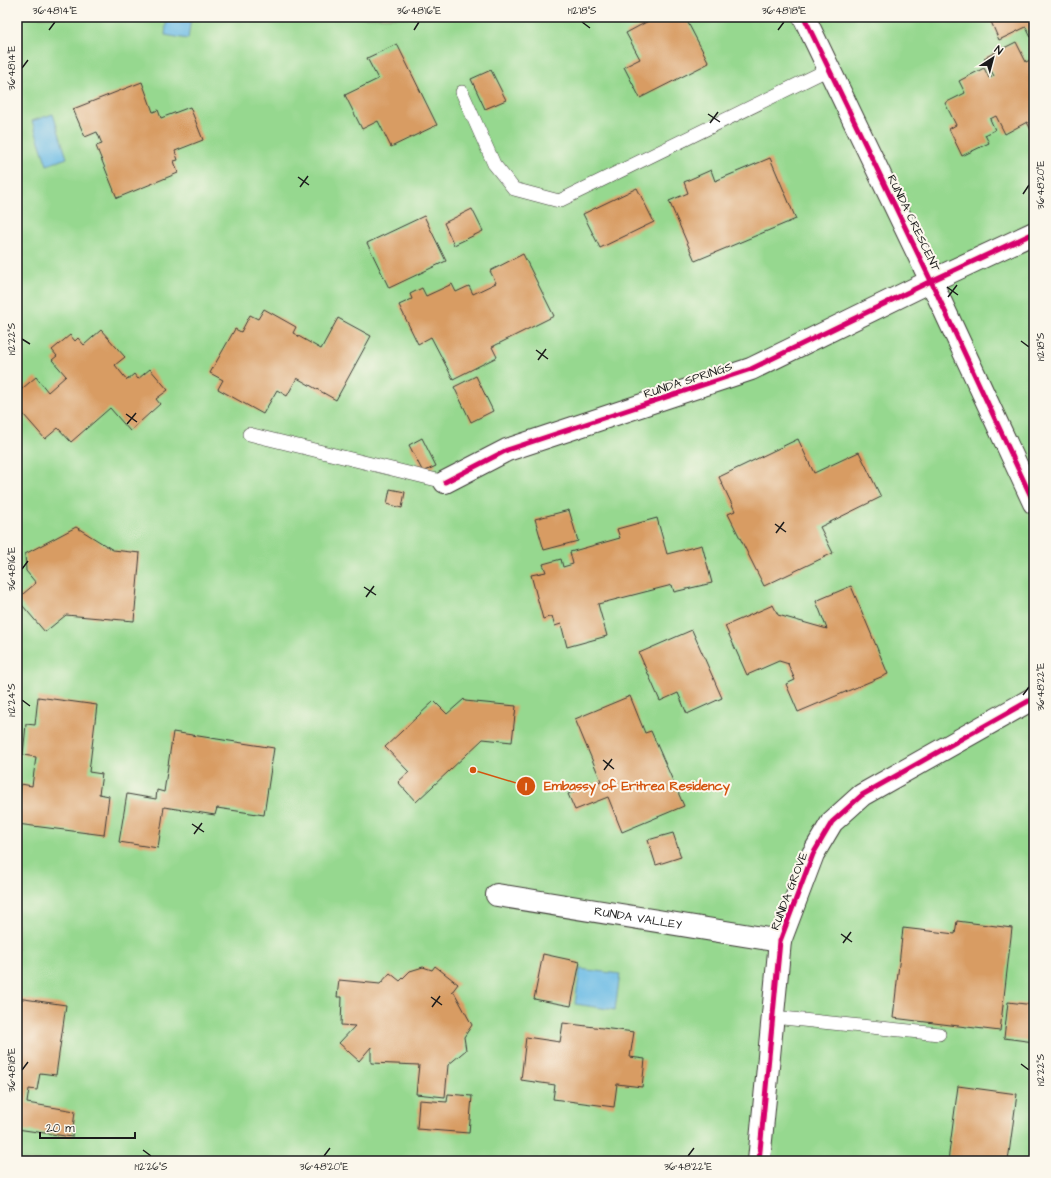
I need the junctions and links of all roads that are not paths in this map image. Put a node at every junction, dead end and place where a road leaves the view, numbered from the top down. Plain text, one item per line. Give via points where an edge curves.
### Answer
1 (804, 17) edge
2 (829, 69) junction
3 (462, 92) dead end
4 (1034, 233) edge
5 (931, 281) junction
6 (249, 434) dead end
7 (445, 482) joint
8 (1034, 503) edge
9 (1034, 698) edge
10 (497, 895) dead end
11 (780, 941) junction
12 (773, 1017) junction
13 (939, 1034) dead end
14 (759, 1161) edge

1 - 2 street, RUNDA CRESCENT
2 - 3 lane via 559,201 514,189 494,164
2 - 5 street, RUNDA CRESCENT
4 - 5 street, RUNDA SPRINGS
5 - 7 street, RUNDA SPRINGS via 751,369 507,450
5 - 8 street, RUNDA CRESCENT
6 - 7 lane
9 - 11 street, RUNDA GROVE via 862,795 832,822 813,854
10 - 11 street, RUNDA VALLEY
11 - 12 street, RUNDA GROVE
12 - 13 lane
12 - 14 street, RUNDA GROVE

